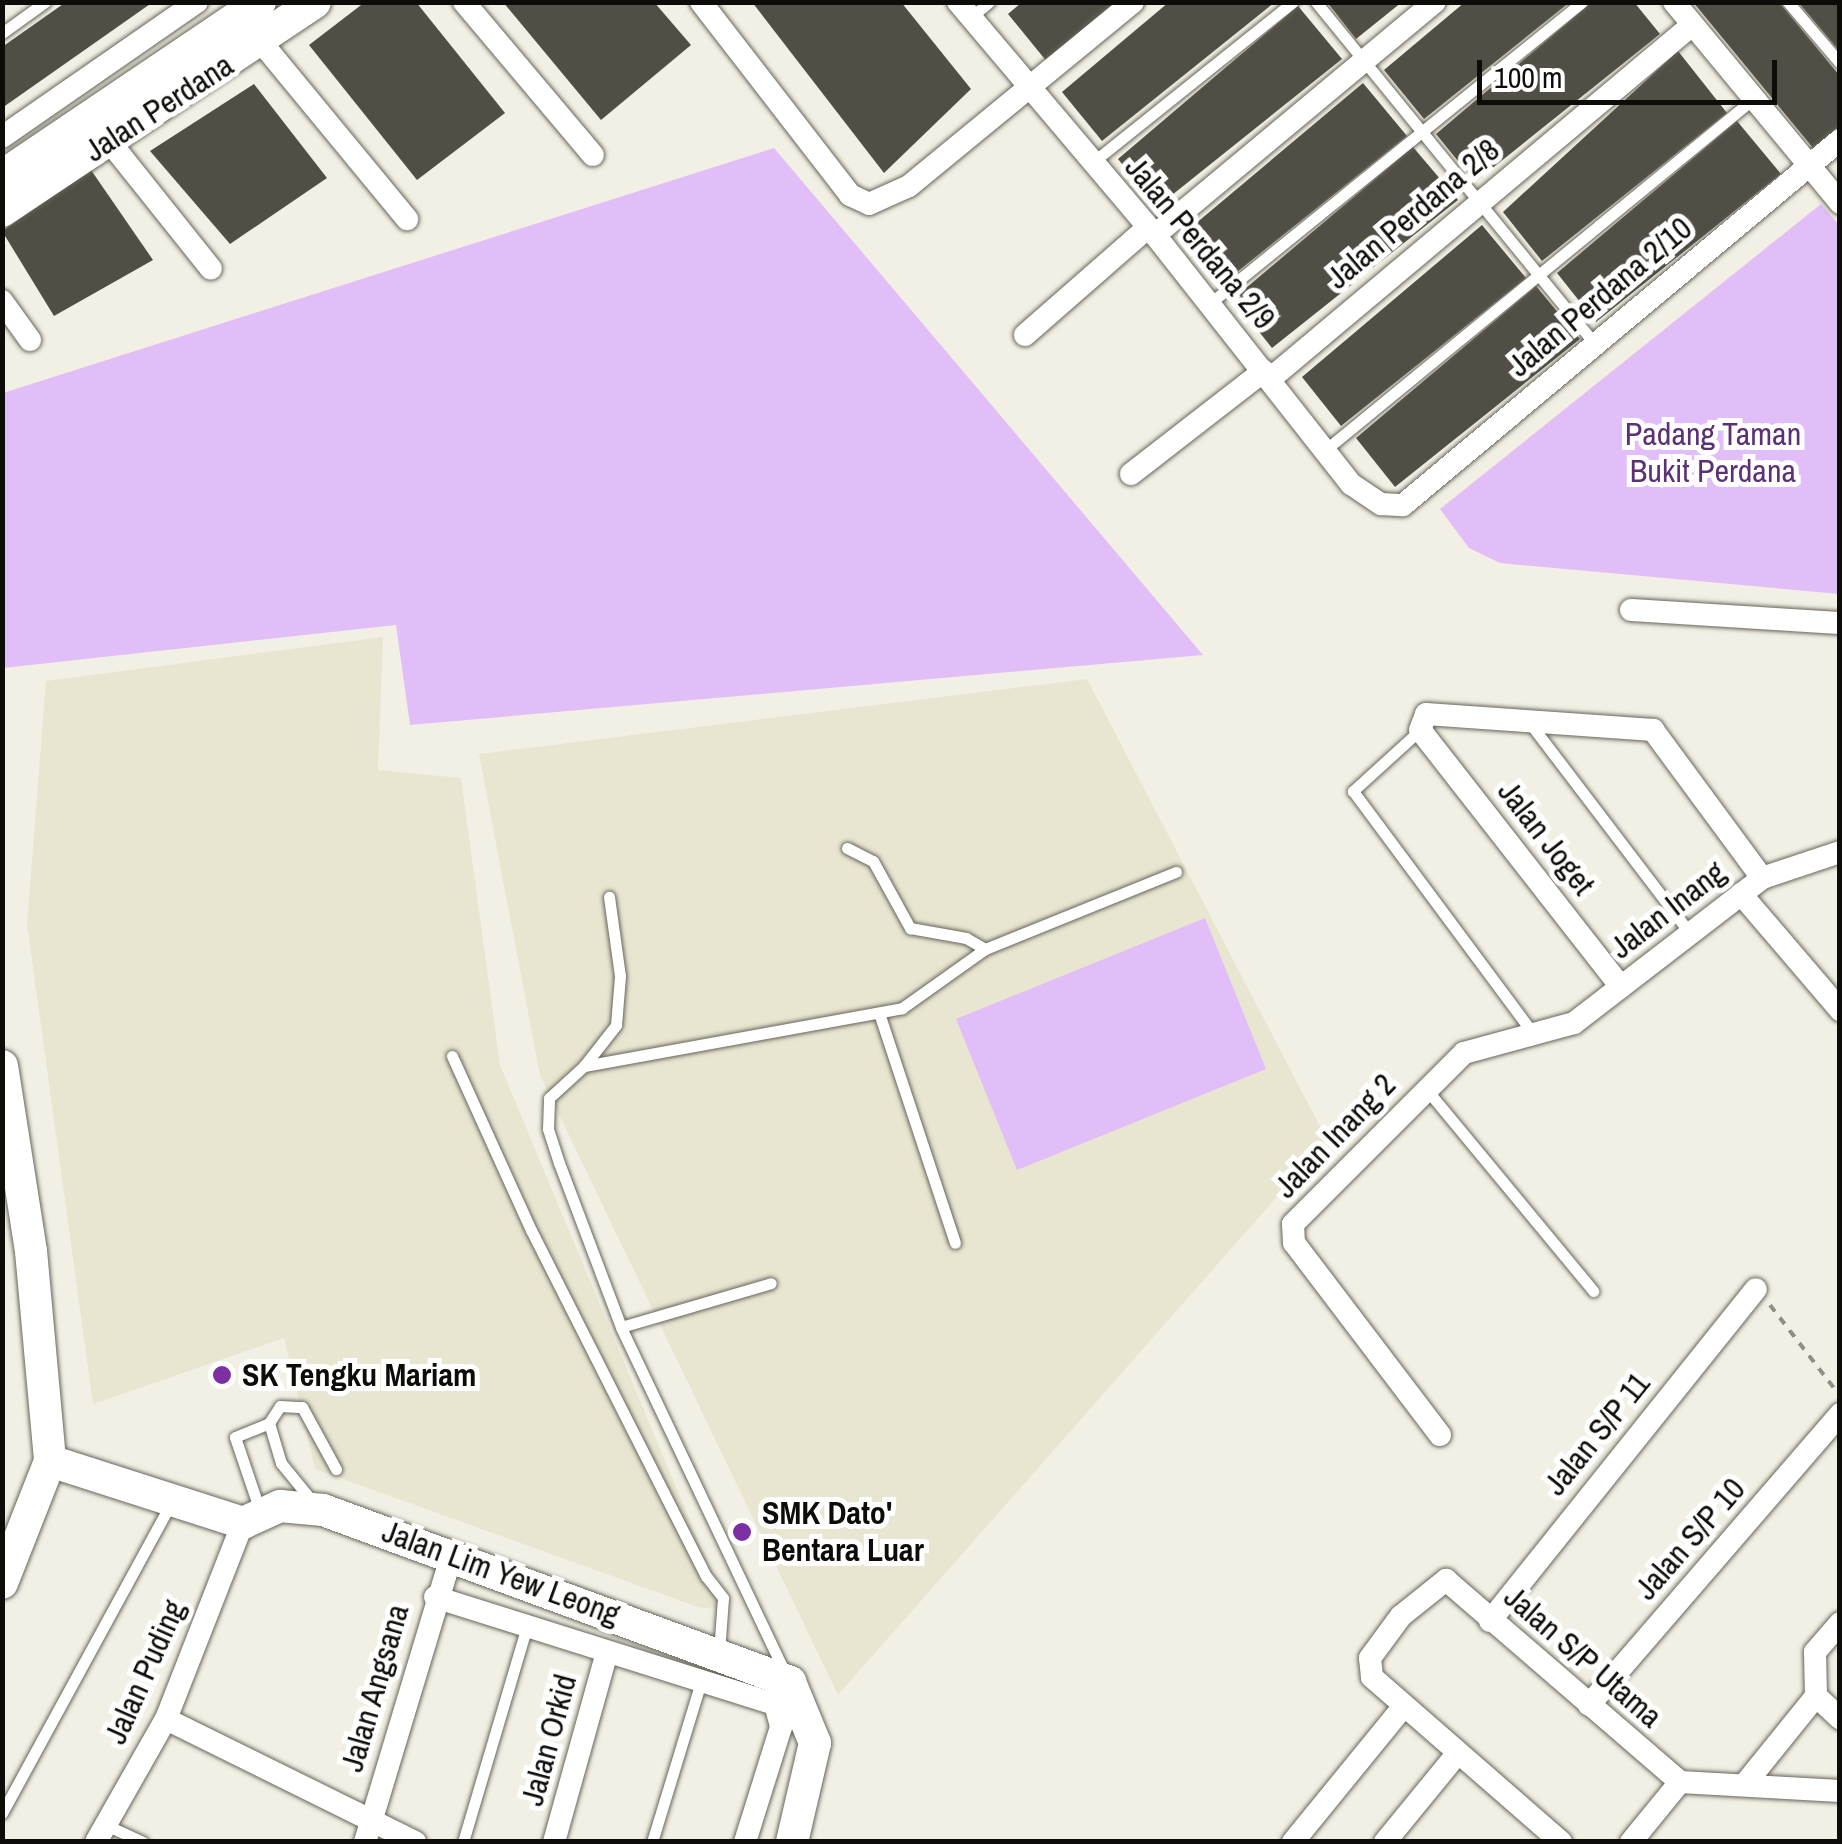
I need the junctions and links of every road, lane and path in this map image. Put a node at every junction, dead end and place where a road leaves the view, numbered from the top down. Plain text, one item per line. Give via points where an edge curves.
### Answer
1 (46, 2) edge
2 (197, 2) edge
3 (315, 2) edge
4 (464, 2) edge
5 (701, 2) edge
6 (989, 2) edge
7 (1133, 2) edge
8 (1293, 2) edge
9 (1316, 2) edge
10 (1435, 2) edge
11 (1582, 2) edge
12 (1674, 2) edge
13 (1788, 2) edge
14 (964, 10) edge
15 (253, 20) edge
16 (1692, 25) junction
17 (2, 33) edge
18 (1364, 62) junction
19 (1840, 63) edge
20 (1026, 86) junction
21 (1754, 99) junction
22 (100, 129) junction
23 (1425, 136) junction
24 (2, 137) edge
25 (1840, 140) edge
26 (593, 155) dead end
27 (1091, 164) junction
28 (1809, 166) junction
29 (2, 176) edge
30 (1478, 200) junction
31 (1840, 202) edge
32 (2, 211) edge
33 (407, 219) dead end
34 (1150, 232) junction
35 (211, 269) dead end
36 (1539, 275) junction
37 (2, 301) edge
38 (1210, 304) junction
39 (1025, 335) dead end
40 (30, 340) dead end
41 (1596, 344) junction
42 (1267, 375) junction
43 (1324, 451) junction
44 (1131, 474) dead end
45 (1403, 505) joint
46 (1631, 610) dead end
47 (1840, 622) edge
48 (1529, 722) junction
49 (1420, 730) junction
50 (847, 848) dead end
51 (1840, 852) edge
52 (1176, 872) dead end
53 (1762, 878) junction
54 (1741, 894) junction
55 (609, 897) dead end
56 (1690, 933) junction
57 (985, 949) junction
58 (1621, 987) junction
59 (1840, 1010) edge
60 (879, 1014) junction
61 (1540, 1036) junction
62 (452, 1056) dead end
63 (2, 1066) edge
64 (584, 1066) junction
65 (1426, 1089) junction
66 (956, 1243) dead end
67 (770, 1283) dead end
68 (1756, 1289) joint
69 (1593, 1291) dead end
70 (621, 1327) junction
71 (1840, 1396) edge
72 (1840, 1414) edge
73 (269, 1424) junction
74 (1440, 1435) dead end
75 (50, 1460) junction
76 (336, 1469) dead end
77 (172, 1499) junction
78 (323, 1510) junction
79 (251, 1517) junction
80 (452, 1554) junction
81 (2, 1583) edge
82 (435, 1597) junction
83 (1490, 1621) junction
84 (1840, 1623) edge
85 (526, 1629) junction
86 (606, 1656) junction
87 (710, 1666) junction
88 (790, 1682) junction
89 (1816, 1696) junction
90 (1589, 1705) junction
91 (1403, 1708) junction
92 (1840, 1718) edge
93 (166, 1719) junction
94 (1457, 1754) junction
95 (1680, 1782) junction
96 (1745, 1784) junction
97 (1840, 1791) edge
98 (2, 1813) edge
99 (371, 1818) junction
100 (101, 1833) edge
101 (143, 1842) edge
102 (364, 1842) edge
103 (415, 1842) edge
104 (463, 1842) edge
105 (554, 1842) edge
106 (652, 1842) edge
107 (745, 1842) edge
108 (792, 1842) edge
109 (1293, 1842) edge
110 (1384, 1842) edge
111 (1561, 1842) edge
112 (1631, 1842) edge

1 - 17 lane
2 - 24 street
3 - 15 street, Jalan Perdana
4 - 26 street
5 - 20 street via 850,195 868,204 909,186
6 - 14 lane
7 - 20 street
8 - 27 lane
9 - 18 lane
10 - 18 street
11 - 23 lane
12 - 16 street
13 - 19 lane
14 - 20 street, Jalan Perdana 2/9
15 - 22 street, Jalan Perdana
15 - 33 street
16 - 21 street
16 - 30 street, Jalan Perdana 2/8
18 - 23 lane
18 - 34 street
20 - 27 street, Jalan Perdana 2/9
21 - 28 street
21 - 36 lane
22 - 29 street, Jalan Perdana
22 - 32 street, Jalan Perdana
22 - 35 street
23 - 30 lane
23 - 38 lane
25 - 28 street, Jalan Perdana 2/10
27 - 34 street, Jalan Perdana 2/9
28 - 31 street
28 - 41 street, Jalan Perdana 2/10
30 - 36 lane
30 - 42 street, Jalan Perdana 2/8
34 - 38 street, Jalan Perdana 2/9
34 - 39 street
36 - 41 lane
36 - 43 lane
37 - 40 street
38 - 42 street, Jalan Perdana 2/9
41 - 45 street, Jalan Perdana 2/10
42 - 43 street, Jalan Perdana 2/9
42 - 44 street, Jalan Perdana 2/8
43 - 45 street, Jalan Perdana 2/9 via 1366,498
46 - 47 street
48 - 49 street via 1451,712 1426,714
48 - 53 street via 1653,730
48 - 56 lane
49 - 58 street, Jalan Joget
49 - 61 lane via 1353,791
50 - 57 lane via 873,861 910,928 966,938
51 - 53 street, Jalan Inang
52 - 57 lane
53 - 54 street, Jalan Inang
54 - 56 street, Jalan Inang
54 - 59 street
55 - 64 lane via 620,976 616,1026
56 - 58 street, Jalan Inang
57 - 60 lane via 902,1008
58 - 61 street, Jalan Inang
60 - 64 lane
60 - 66 lane
61 - 65 street, Jalan Inang 2 via 1464,1053
62 - 87 lane via 548,1265 723,1598
63 - 75 street via 30,1251
64 - 70 lane via 550,1098 548,1129
65 - 69 lane
65 - 74 street, Jalan Inang 2 via 1293,1224 1294,1243
67 - 70 lane
68 - 71 path
68 - 83 street, Jalan S/P 11
70 - 88 lane
72 - 90 street, Jalan S/P 10
73 - 76 lane via 280,1406 302,1407
73 - 78 lane via 282,1463
73 - 79 lane via 235,1437
75 - 77 street, Jalan Lim Yew Leong
75 - 81 street
77 - 79 street, Jalan Lim Yew Leong
77 - 98 lane
78 - 79 street, Jalan Lim Yew Leong
78 - 80 street, Jalan Lim Yew Leong
79 - 93 street, Jalan Puding
80 - 82 street, Jalan Angsana
80 - 87 street, Jalan Lim Yew Leong
82 - 85 street
82 - 99 street, Jalan Angsana
83 - 90 street, Jalan S/P Utama
83 - 91 street, Jalan S/P Utama via 1446,1580 1401,1616 1370,1658 1372,1677
84 - 89 street via 1815,1652
85 - 86 street
85 - 104 lane
86 - 87 street
86 - 105 street, Jalan Orkid
87 - 88 street, Jalan Lim Yew Leong
87 - 106 lane
87 - 107 street via 781,1714
88 - 108 street via 814,1743
89 - 92 street
89 - 96 street
90 - 95 street, Jalan S/P Utama
91 - 94 street
91 - 109 street
93 - 99 street
93 - 100 street, Jalan Puding
94 - 110 street
94 - 111 street
95 - 96 street
95 - 112 street
96 - 97 street
99 - 102 street, Jalan Angsana
99 - 103 street
100 - 101 lane

